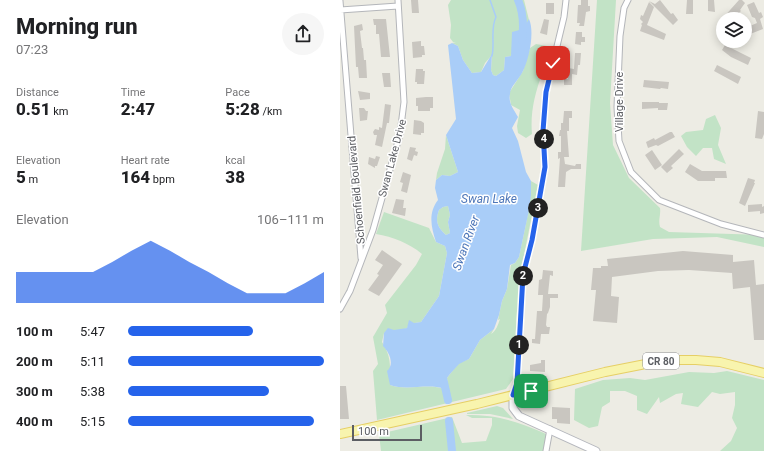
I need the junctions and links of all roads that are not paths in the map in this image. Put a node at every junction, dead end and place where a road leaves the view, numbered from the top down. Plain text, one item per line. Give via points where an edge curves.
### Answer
1 (398, 0) edge
2 (566, 0) edge
3 (628, 0) edge
4 (340, 1) edge
5 (398, 6) junction
6 (340, 10) edge
7 (764, 236) edge
8 (361, 260) junction
9 (340, 309) edge
10 (764, 372) edge
11 (513, 395) junction
12 (550, 429) junction
13 (340, 434) edge
14 (546, 451) edge
15 (596, 451) edge

1 - 5 street, Swan Lake Drive
2 - 11 street via 546,92 543,131 545,167 523,275 517,383
3 - 7 street, Village Drive via 624,8 620,36 617,107 619,141 631,172 659,200 721,224
4 - 6 street, Schoenfield Boulevard
5 - 6 street
5 - 8 street, Swan Lake Drive via 403,116 373,230
6 - 8 street, Schoenfield Boulevard
8 - 9 street, Swan Lake Drive via 350,291
10 - 11 main road, CR 80 via 720,362 666,360
11 - 12 main road via 512,405 517,414
11 - 13 main road, CR 80
12 - 14 street
12 - 15 main road

